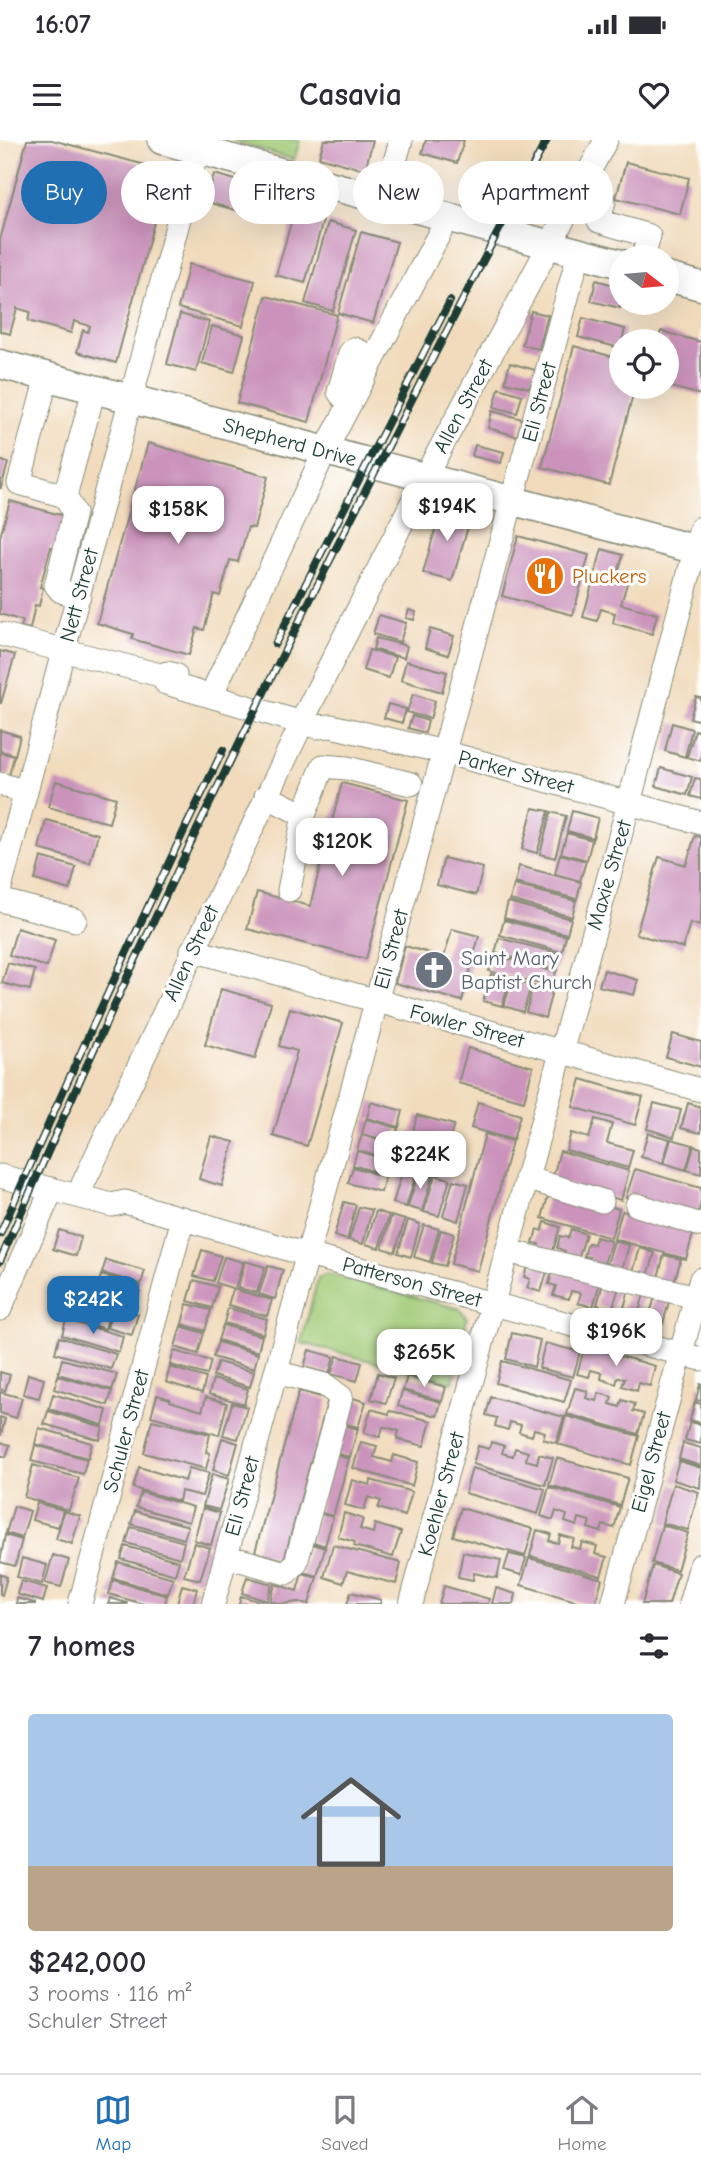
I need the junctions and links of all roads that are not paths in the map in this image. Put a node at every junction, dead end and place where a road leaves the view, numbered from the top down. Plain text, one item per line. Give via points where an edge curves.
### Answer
1 (162, 140) edge
2 (401, 140) edge
3 (606, 140) edge
4 (199, 145) edge
5 (395, 161) edge
6 (595, 161) edge
7 (353, 192) edge
8 (444, 216) edge
9 (448, 217) junction
10 (560, 224) edge
11 (609, 224) edge
12 (549, 244) junction
13 (646, 245) edge
14 (579, 253) junction
15 (609, 261) edge
16 (679, 280) edge
17 (701, 286) edge
18 (0, 364) edge
19 (47, 377) junction
20 (94, 390) junction
21 (131, 400) junction
22 (325, 451) junction
23 (425, 477) junction
24 (66, 490) junction
25 (106, 495) junction
26 (512, 502) junction
27 (69, 533) junction
28 (94, 539) junction
29 (699, 543) edge
30 (79, 596) junction
31 (0, 634) edge
32 (65, 651) junction
33 (160, 675) junction
34 (215, 687) junction
35 (304, 718) junction
36 (336, 727) junction
37 (444, 752) junction
38 (331, 767) junction
39 (0, 784) edge
40 (411, 784) dead end
41 (26, 792) junction
42 (266, 796) junction
43 (629, 803) junction
44 (304, 815) junction
45 (701, 823) edge
46 (0, 888) edge
47 (289, 890) dead end
48 (0, 900) edge
49 (75, 920) dead end
50 (192, 950) junction
51 (376, 1002) junction
52 (560, 1051) junction
53 (701, 1090) edge
54 (1, 1176) edge
55 (526, 1178) junction
56 (83, 1184) junction
57 (52, 1189) junction
58 (602, 1201) dead end
59 (125, 1202) junction
60 (637, 1205) dead end
61 (183, 1218) junction
62 (701, 1225) edge
63 (507, 1251) junction
64 (308, 1255) junction
65 (699, 1288) edge
66 (492, 1303) junction
67 (0, 1309) edge
68 (691, 1356) edge
69 (276, 1372) junction
70 (226, 1556) junction
71 (701, 1565) edge
72 (80, 1604) edge
73 (213, 1604) edge
74 (411, 1604) edge
75 (613, 1604) edge
76 (690, 1604) edge

1 - 4 main road
2 - 5 street
3 - 6 street, Allen Street
4 - 7 main road
4 - 21 street, Nett Street
8 - 9 main road
9 - 12 main road
9 - 22 street
10 - 12 street, Allen Street
11 - 13 street via 649,236
12 - 14 main road
12 - 23 street, Allen Street
14 - 15 main road
14 - 26 street, Eli Street
16 - 17 main road
18 - 19 main road, Shepherd Drive
19 - 20 main road, Shepherd Drive
19 - 24 street via 19,483
20 - 21 main road, Shepherd Drive
20 - 24 street
21 - 22 main road, Shepherd Drive
21 - 25 street, Nett Street
22 - 23 main road, Shepherd Drive
22 - 34 street via 264,562
23 - 26 main road, Shepherd Drive
23 - 35 street, Allen Street
24 - 25 street
24 - 27 street via 74,513
25 - 28 street, Nett Street
26 - 29 main road, Shepherd Drive
26 - 37 street, Eli Street
27 - 28 street
27 - 30 street via 56,585
28 - 30 street, Nett Street
29 - 43 street, Maxie Street
30 - 32 street, Nett Street
31 - 32 street, Parker Street
32 - 33 street, Parker Street
32 - 41 street, Nett Street
33 - 34 street, Parker Street via 168,673
33 - 35 street, Parker Street via 166,683
34 - 35 street, Parker Street
35 - 36 street, Parker Street via 318,727
35 - 42 street, Allen Street
36 - 37 street, Parker Street
36 - 38 street
37 - 43 street, Parker Street
37 - 51 street, Eli Street
38 - 40 street
38 - 44 street via 323,766
39 - 41 street
41 - 46 street, Nett Street
42 - 44 street
42 - 50 street, Allen Street
43 - 45 street, Parker Street
43 - 52 street, Maxie Street
44 - 47 street
48 - 49 street
50 - 51 street, Fowler Street
50 - 56 street, Allen Street
51 - 52 street, Fowler Street
51 - 64 street, Eli Street
52 - 53 street, Fowler Street
52 - 55 street, Maxie Street
54 - 56 street, Patterson Street
54 - 57 street, Patterson Street
55 - 58 street
55 - 63 street, Maxie Street
56 - 59 street, Patterson Street via 116,1193
57 - 59 street, Patterson Street via 112,1205
57 - 67 street
59 - 61 street, Patterson Street
60 - 62 street
61 - 64 street, Patterson Street
61 - 72 street, Schuler Street
63 - 65 street
63 - 66 street, Maxie Street
64 - 66 street, Patterson Street
64 - 69 street, Eli Street
65 - 68 street, Eigel Street
66 - 68 street, Patterson Street
66 - 74 street, Koehler Street
68 - 75 street, Eigel Street
69 - 70 street, Eli Street
69 - 70 street via 325,1385 341,1397 296,1563 286,1573
70 - 73 street, Eli Street
71 - 76 street

